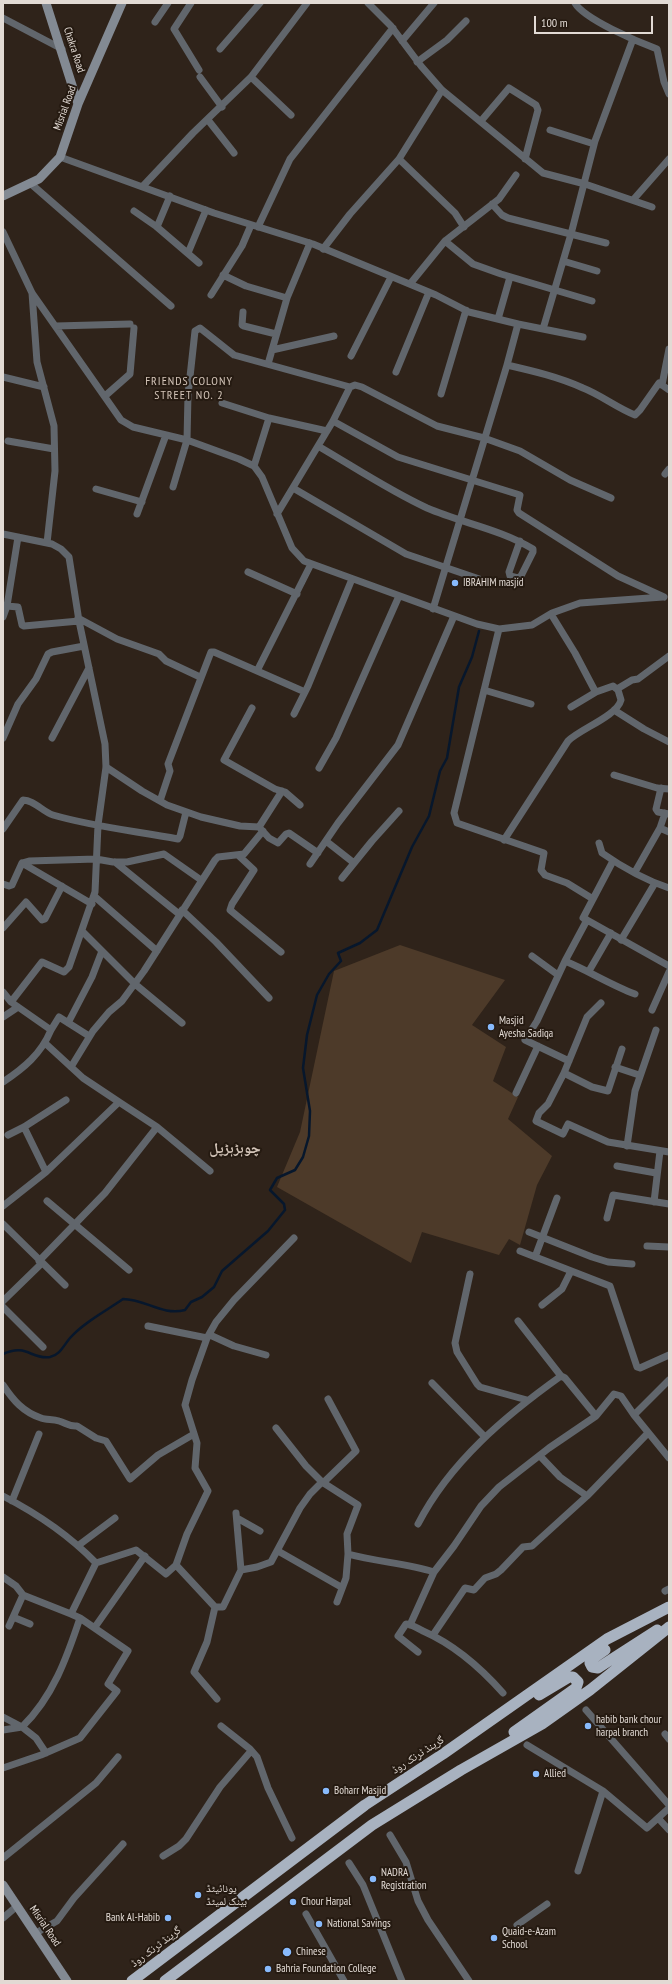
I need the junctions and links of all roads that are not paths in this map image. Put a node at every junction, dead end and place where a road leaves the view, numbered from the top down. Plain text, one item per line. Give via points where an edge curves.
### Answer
1 (46, 3) edge
2 (122, 3) edge
3 (168, 3) edge
4 (190, 3) edge
5 (260, 3) edge
6 (307, 3) edge
7 (368, 3) edge
8 (434, 3) edge
9 (575, 3) edge
10 (3, 18) edge
11 (466, 21) dead end
12 (155, 22) dead end
13 (393, 28) junction
14 (633, 39) junction
15 (402, 41) junction
16 (62, 49) junction
17 (220, 49) dead end
18 (417, 62) junction
19 (251, 77) junction
20 (442, 90) junction
21 (668, 90) edge
22 (78, 104) junction
23 (222, 107) junction
24 (291, 115) dead end
25 (208, 120) junction
26 (481, 121) junction
27 (550, 130) dead end
28 (594, 144) junction
29 (234, 153) dead end
30 (60, 157) junction
31 (400, 159) junction
32 (525, 159) junction
33 (669, 159) edge
34 (516, 175) dead end
35 (30, 183) junction
36 (584, 184) junction
37 (143, 186) junction
38 (3, 196) edge
39 (170, 196) junction
40 (634, 200) junction
41 (492, 204) junction
42 (652, 207) dead end
43 (206, 210) junction
44 (134, 211) dead end
45 (251, 225) junction
46 (157, 227) junction
47 (258, 227) junction
48 (464, 227) junction
49 (3, 232) edge
50 (571, 234) junction
51 (445, 241) junction
52 (310, 243) junction
53 (606, 243) dead end
54 (323, 249) junction
55 (188, 253) junction
56 (563, 261) junction
57 (199, 263) dead end
58 (596, 271) dead end
59 (223, 275) junction
60 (392, 277) junction
61 (510, 277) junction
62 (410, 284) junction
63 (554, 289) junction
64 (429, 292) junction
65 (32, 293) junction
66 (210, 295) dead end
67 (287, 298) junction
68 (592, 301) dead end
69 (171, 306) dead end
70 (466, 310) junction
71 (243, 312) dead end
72 (498, 319) junction
73 (518, 324) junction
74 (56, 326) junction
75 (543, 329) junction
76 (276, 334) junction
77 (334, 336) dead end
78 (583, 336) dead end
79 (669, 349) edge
80 (272, 350) junction
81 (351, 356) dead end
82 (268, 364) junction
83 (507, 365) junction
84 (396, 372) dead end
85 (3, 377) edge
86 (662, 385) junction
87 (44, 387) junction
88 (350, 387) junction
89 (669, 390) edge
90 (442, 394) dead end
91 (105, 396) junction
92 (222, 403) dead end
93 (270, 418) junction
94 (333, 421) junction
95 (327, 431) junction
96 (166, 435) junction
97 (484, 438) junction
98 (187, 440) junction
99 (8, 441) dead end
100 (318, 446) junction
101 (54, 449) junction
102 (254, 466) junction
103 (473, 480) junction
104 (173, 487) dead end
105 (293, 488) junction
106 (96, 489) dead end
107 (611, 498) dead end
108 (142, 502) junction
109 (137, 514) dead end
110 (277, 514) junction
111 (461, 520) junction
112 (3, 534) edge
113 (18, 537) junction
114 (520, 541) junction
115 (47, 543) junction
116 (311, 564) junction
117 (446, 568) junction
118 (248, 572) dead end
119 (352, 579) junction
120 (491, 583) dead end
121 (296, 594) junction
122 (399, 596) junction
123 (667, 597) edge
124 (7, 606) junction
125 (434, 609) junction
126 (551, 614) junction
127 (454, 616) junction
128 (3, 617) edge
129 (79, 620) junction
130 (499, 629) junction
131 (84, 646) junction
132 (669, 656) edge
133 (88, 668) junction
134 (257, 671) junction
135 (200, 677) junction
136 (617, 689) junction
137 (484, 690) junction
138 (305, 692) junction
139 (596, 692) junction
140 (531, 704) dead end
141 (571, 707) dead end
142 (252, 708) dead end
143 (614, 710) junction
144 (294, 714) dead end
145 (3, 738) edge
146 (52, 738) dead end
147 (669, 742) edge
148 (106, 767) junction
149 (319, 768) dead end
150 (614, 775) dead end
151 (661, 788) junction
152 (669, 789) edge
153 (282, 792) junction
154 (160, 801) junction
155 (300, 805) dead end
156 (399, 811) dead end
157 (186, 812) junction
158 (667, 814) edge
159 (98, 825) junction
160 (660, 828) junction
161 (3, 829) edge
162 (261, 829) junction
163 (669, 832) edge
164 (504, 840) junction
165 (326, 841) junction
166 (599, 843) dead end
167 (318, 853) junction
168 (239, 856) junction
169 (96, 859) junction
170 (613, 861) junction
171 (115, 862) junction
172 (22, 863) junction
173 (354, 863) junction
174 (310, 864) dead end
175 (635, 872) junction
176 (342, 878) dead end
177 (201, 880) junction
178 (655, 883) junction
179 (3, 884) edge
180 (62, 886) junction
181 (669, 888) edge
182 (94, 896) junction
183 (593, 899) junction
184 (92, 904) junction
185 (181, 912) junction
186 (587, 920) junction
187 (3, 928) edge
188 (83, 932) junction
189 (611, 933) junction
190 (621, 940) junction
191 (102, 951) junction
192 (157, 952) junction
193 (281, 952) dead end
194 (532, 956) dead end
195 (565, 961) junction
196 (669, 966) edge
197 (589, 971) junction
198 (669, 972) edge
199 (558, 975) junction
200 (135, 984) junction
201 (3, 992) edge
202 (635, 994) dead end
203 (268, 998) dead end
204 (11, 1002) junction
205 (601, 1003) dead end
206 (18, 1007) junction
207 (652, 1010) dead end
208 (3, 1017) edge
209 (68, 1023) junction
210 (182, 1024) dead end
211 (51, 1030) junction
212 (656, 1030) dead end
213 (89, 1036) junction
214 (45, 1043) junction
215 (538, 1046) junction
216 (622, 1049) dead end
217 (569, 1061) junction
218 (71, 1067) junction
219 (615, 1067) junction
220 (564, 1073) junction
221 (639, 1075) junction
222 (3, 1082) edge
223 (516, 1093) dead end
224 (66, 1100) dead end
225 (119, 1102) junction
226 (24, 1127) junction
227 (157, 1127) junction
228 (8, 1135) dead end
229 (627, 1146) junction
230 (660, 1151) junction
231 (669, 1152) edge
232 (617, 1166) dead end
233 (210, 1171) dead end
234 (46, 1172) junction
235 (656, 1173) junction
236 (556, 1198) dead end
237 (47, 1201) dead end
238 (654, 1202) junction
239 (669, 1204) edge
240 (3, 1206) edge
241 (607, 1218) dead end
242 (3, 1224) edge
243 (75, 1225) junction
244 (529, 1232) dead end
245 (542, 1237) junction
246 (294, 1238) dead end
247 (647, 1246) dead end
248 (669, 1246) edge
249 (520, 1252) dead end
250 (535, 1257) junction
251 (40, 1262) junction
252 (632, 1264) dead end
253 (129, 1270) dead end
254 (571, 1271) junction
255 (470, 1274) dead end
256 (65, 1285) dead end
257 (3, 1301) edge
258 (542, 1305) dead end
259 (3, 1307) edge
260 (518, 1321) dead end
261 (148, 1326) dead end
262 (208, 1336) junction
263 (44, 1347) dead end
264 (266, 1355) dead end
265 (669, 1356) edge
266 (561, 1376) junction
267 (669, 1380) edge
268 (432, 1383) dead end
269 (3, 1385) edge
270 (328, 1399) dead end
271 (527, 1400) junction
272 (634, 1415) junction
273 (596, 1416) junction
274 (276, 1428) dead end
275 (648, 1433) junction
276 (39, 1434) dead end
277 (194, 1434) junction
278 (485, 1437) junction
279 (540, 1456) junction
280 (669, 1458) edge
281 (322, 1483) junction
282 (3, 1496) edge
283 (587, 1496) junction
284 (12, 1501) junction
285 (116, 1518) dead end
286 (418, 1524) dead end
287 (260, 1531) dead end
288 (79, 1545) junction
289 (278, 1551) junction
290 (348, 1554) junction
291 (145, 1556) junction
292 (96, 1563) junction
293 (176, 1565) junction
294 (241, 1570) junction
295 (434, 1572) junction
296 (3, 1577) edge
297 (341, 1587) junction
298 (23, 1595) junction
299 (337, 1602) dead end
300 (215, 1607) junction
301 (665, 1609) edge
302 (71, 1614) junction
303 (13, 1617) junction
304 (80, 1618) junction
305 (669, 1623) edge
306 (30, 1624) dead end
307 (410, 1625) junction
308 (9, 1626) dead end
309 (95, 1627) junction
310 (669, 1628) edge
311 (433, 1635) junction
312 (418, 1652) dead end
313 (503, 1693) dead end
314 (217, 1699) dead end
315 (586, 1710) dead end
316 (3, 1717) edge
317 (221, 1726) dead end
318 (22, 1727) junction
319 (3, 1730) edge
320 (528, 1744) dead end
321 (252, 1751) junction
322 (46, 1753) junction
323 (443, 1754) junction
324 (118, 1757) dead end
325 (3, 1768) edge
326 (461, 1770) junction
327 (603, 1791) junction
328 (669, 1806) edge
329 (658, 1818) junction
330 (669, 1830) edge
331 (390, 1835) dead end
332 (292, 1838) dead end
333 (123, 1844) dead end
334 (164, 1856) dead end
335 (3, 1858) edge
336 (349, 1863) dead end
337 (578, 1870) dead end
338 (3, 1885) edge
339 (548, 1904) dead end
340 (17, 1906) junction
341 (306, 1914) dead end
342 (3, 1918) edge
343 (517, 1925) dead end
344 (36, 1934) junction
345 (67, 1981) edge
346 (132, 1981) edge
347 (165, 1981) edge
348 (344, 1981) edge
349 (402, 1981) edge
350 (469, 1981) edge

1 - 16 main road, Chakra Road
2 - 22 main road, Misrial Road
3 - 12 street
4 - 23 street via 174,30
5 - 17 street
6 - 19 street
7 - 13 street
8 - 15 street
9 - 14 street via 578,9
10 - 16 street
11 - 18 street via 447,40
13 - 15 street
13 - 47 street via 290,159
14 - 21 street via 657,50
14 - 28 street
15 - 18 street
16 - 22 main road, Chakra Road
18 - 20 street
19 - 23 street
19 - 24 street
20 - 26 street
20 - 31 street
22 - 30 main road, Misrial Road
23 - 25 street
25 - 29 street
25 - 37 street
26 - 32 street
26 - 32 street via 509,88 536,105 538,110
27 - 28 street
28 - 36 street
30 - 35 main road, Misrial Road via 39,179
30 - 37 street
31 - 48 street via 455,213
31 - 54 street via 350,214
32 - 36 street via 543,173
33 - 40 street
34 - 41 street via 499,199
35 - 38 main road, Misrial Road
35 - 69 street
36 - 40 street
36 - 50 street
37 - 39 street
39 - 43 street
39 - 46 street
40 - 42 street
41 - 48 street
41 - 50 street via 508,218
43 - 45 street
43 - 55 street
44 - 46 street
45 - 47 street
45 - 59 street via 242,246
46 - 55 street
47 - 52 street
48 - 51 street
49 - 65 street
50 - 53 street
50 - 56 street
51 - 61 street via 473,264
51 - 62 street
52 - 54 street
52 - 67 street
54 - 60 street
55 - 57 street
56 - 58 street
56 - 63 street
59 - 66 street
59 - 67 street via 246,286
60 - 62 street
60 - 81 street
61 - 63 street
61 - 72 street
62 - 64 street
63 - 68 street
63 - 75 street
64 - 70 street
64 - 84 street
65 - 74 street
65 - 87 street via 37,362
67 - 76 street
70 - 72 street
70 - 90 street
71 - 76 street via 242,325
72 - 73 street
73 - 75 street
73 - 83 street
74 - 91 street
74 - 91 street via 132,326 130,374
75 - 78 street
76 - 80 street
77 - 80 street
79 - 86 street
80 - 82 street
82 - 88 street
82 - 98 street via 234,355 200,328 197,329 189,388
83 - 86 street via 568,381 635,415 659,383
83 - 97 street
85 - 87 street
86 - 89 street
87 - 101 street via 54,426
88 - 94 street
88 - 97 street via 362,387 436,426
91 - 96 street via 121,420 133,427
92 - 93 street
93 - 95 street
93 - 102 street
94 - 95 street
94 - 103 street via 398,458
95 - 100 street
96 - 98 street
96 - 108 street
97 - 103 street
97 - 107 street via 520,452 570,480
98 - 102 street
98 - 104 street
99 - 101 street
100 - 105 street
100 - 111 street via 426,507
101 - 115 street
102 - 110 street via 262,477
103 - 111 street
103 - 123 street via 520,495 517,510 519,513 618,576
105 - 110 street
105 - 117 street via 396,549
106 - 108 street
108 - 109 street
110 - 116 street via 292,548 304,561
111 - 114 street
111 - 117 street
112 - 113 street
113 - 115 street
113 - 124 street
114 - 114 street via 509,572 510,576 518,578 533,550
115 - 129 street via 61,549 69,557
116 - 119 street
116 - 121 street
117 - 120 street
117 - 125 street
118 - 121 street
119 - 122 street
119 - 138 street
121 - 134 street
122 - 125 street
122 - 149 street via 336,738
123 - 126 street via 580,603
124 - 128 street
124 - 129 street via 18,607 24,626
125 - 127 street
126 - 130 street via 532,625
126 - 139 street
127 - 130 street
127 - 165 street via 398,745
129 - 131 street
129 - 135 street via 117,639 159,654
130 - 137 street
131 - 133 street
131 - 145 street via 50,652 36,679 18,704
132 - 136 street via 638,679
133 - 146 street
133 - 148 street via 105,744
134 - 135 street via 212,652
134 - 138 street
135 - 154 street via 168,764 170,771
136 - 139 street via 613,686
136 - 143 street via 621,700
137 - 140 street
137 - 164 street via 454,813 457,822
138 - 144 street
139 - 141 street
142 - 153 street via 224,760
143 - 147 street
143 - 164 street via 568,740
148 - 154 street
148 - 159 street
150 - 151 street
151 - 152 street
151 - 158 street via 656,809
153 - 155 street
153 - 162 street
154 - 157 street
156 - 173 street
157 - 159 street via 178,839
157 - 162 street
158 - 160 street
159 - 161 street via 51,814 23,800
159 - 169 street
160 - 163 street
160 - 175 street
162 - 167 street via 278,843 290,833
162 - 168 street via 249,850
164 - 183 street via 544,854 541,870 545,875 567,883
165 - 167 street
165 - 173 street
166 - 170 street via 602,853
167 - 174 street
168 - 177 street via 218,857
168 - 193 street via 254,870 230,910
169 - 171 street
169 - 172 street
169 - 182 street
170 - 175 street
170 - 183 street
171 - 177 street via 164,854
171 - 185 street
172 - 179 street via 12,885
172 - 180 street
173 - 176 street
175 - 178 street
177 - 185 street
178 - 181 street
178 - 190 street
180 - 184 street
180 - 187 street via 45,919 42,920 26,902
182 - 184 street
182 - 192 street
183 - 186 street via 583,918
184 - 188 street
185 - 192 street
185 - 203 street via 216,942
186 - 189 street
186 - 195 street
188 - 191 street
188 - 204 street via 67,971 42,962
189 - 190 street
189 - 197 street
190 - 196 street
191 - 200 street
191 - 209 street via 92,977
192 - 200 street
194 - 199 street
195 - 197 street
195 - 199 street
197 - 202 street via 616,987
198 - 207 street
199 - 215 street via 538,1021 525,1040
200 - 210 street
200 - 213 street
201 - 204 street
204 - 206 street
205 - 217 street via 587,1017
206 - 208 street
206 - 211 street
209 - 211 street via 59,1017
209 - 213 street
211 - 214 street
212 - 221 street
213 - 218 street
214 - 218 street
214 - 222 street via 35,1058
215 - 217 street
215 - 223 street
216 - 219 street
217 - 220 street
218 - 225 street
219 - 220 street via 608,1091
219 - 221 street
220 - 229 street via 536,1121 563,1134 568,1124 608,1142
221 - 229 street
224 - 226 street
225 - 227 street
225 - 234 street
226 - 228 street
226 - 234 street
227 - 233 street
227 - 243 street via 105,1193
229 - 230 street
230 - 231 street
230 - 235 street
232 - 235 street
234 - 240 street
235 - 238 street
236 - 245 street
237 - 243 street
238 - 239 street
238 - 241 street via 613,1195
242 - 251 street
243 - 251 street
243 - 253 street
244 - 245 street
245 - 250 street
245 - 252 street via 608,1262
246 - 262 street via 234,1300
247 - 248 street
249 - 250 street
250 - 254 street
251 - 256 street
251 - 257 street
254 - 258 street via 562,1289
254 - 265 street via 610,1286 637,1367
255 - 271 street via 455,1343 457,1352 480,1387
259 - 263 street
260 - 266 street
261 - 262 street
262 - 264 street
262 - 277 street via 192,1380 186,1406
266 - 271 street
266 - 273 street
267 - 272 street
268 - 278 street
269 - 277 street via 18,1406 42,1418 77,1426 106,1441 130,1479 158,1455
270 - 281 street via 356,1450
271 - 278 street
272 - 273 street via 621,1396 615,1393
272 - 275 street
273 - 279 street
274 - 281 street
275 - 280 street
275 - 283 street
276 - 284 street
277 - 293 street via 197,1442 196,1468 208,1491 187,1534
278 - 286 street via 431,1499
279 - 283 street via 560,1477
279 - 295 street via 499,1488 481,1506
281 - 289 street via 300,1508
281 - 290 street via 358,1505 348,1534
282 - 284 street
283 - 311 street via 532,1546 523,1547 496,1574 486,1578 474,1590 465,1588
284 - 288 street via 50,1523
285 - 288 street
287 - 294 street via 236,1515
288 - 292 street
289 - 294 street via 271,1562
289 - 297 street
290 - 295 street
290 - 297 street via 346,1578
291 - 292 street via 136,1550
291 - 293 street via 166,1574
291 - 309 street
292 - 302 street
293 - 300 street
294 - 300 street via 223,1607
295 - 307 street
296 - 298 street via 16,1586
297 - 299 street via 342,1592
298 - 302 street
298 - 303 street
300 - 314 street via 207,1642 194,1672
301 - 305 highway via 592,1659 591,1666 598,1668
301 - 323 highway, گرینڈ ٹرنک روڈ via 607,1639
302 - 304 street
303 - 306 street
303 - 308 street
304 - 309 street
304 - 318 street via 58,1678
307 - 311 street
307 - 312 street via 406,1624 398,1636
309 - 322 street via 128,1650 108,1684 117,1691 80,1738
310 - 326 highway via 542,1724
311 - 313 street via 475,1663
315 - 328 street
316 - 318 street
317 - 321 street
318 - 319 street
318 - 322 street via 36,1738
320 - 327 street
321 - 332 street via 260,1762 268,1788
321 - 334 street via 220,1787 186,1839
322 - 325 street
323 - 326 highway via 568,1677 576,1679 576,1688
323 - 346 highway, گرینڈ ٹرنک روڈ via 365,1805
324 - 335 street via 96,1783
326 - 347 highway via 372,1826
327 - 329 street via 647,1828
327 - 337 street
328 - 329 street
329 - 330 street
331 - 350 street via 406,1862 418,1900 428,1920
333 - 344 street via 56,1921
336 - 349 street via 363,1885
338 - 340 main road, Misrial Road
339 - 343 street
340 - 342 street
340 - 344 main road, Misrial Road
341 - 348 street
344 - 345 main road, Misrial Road

